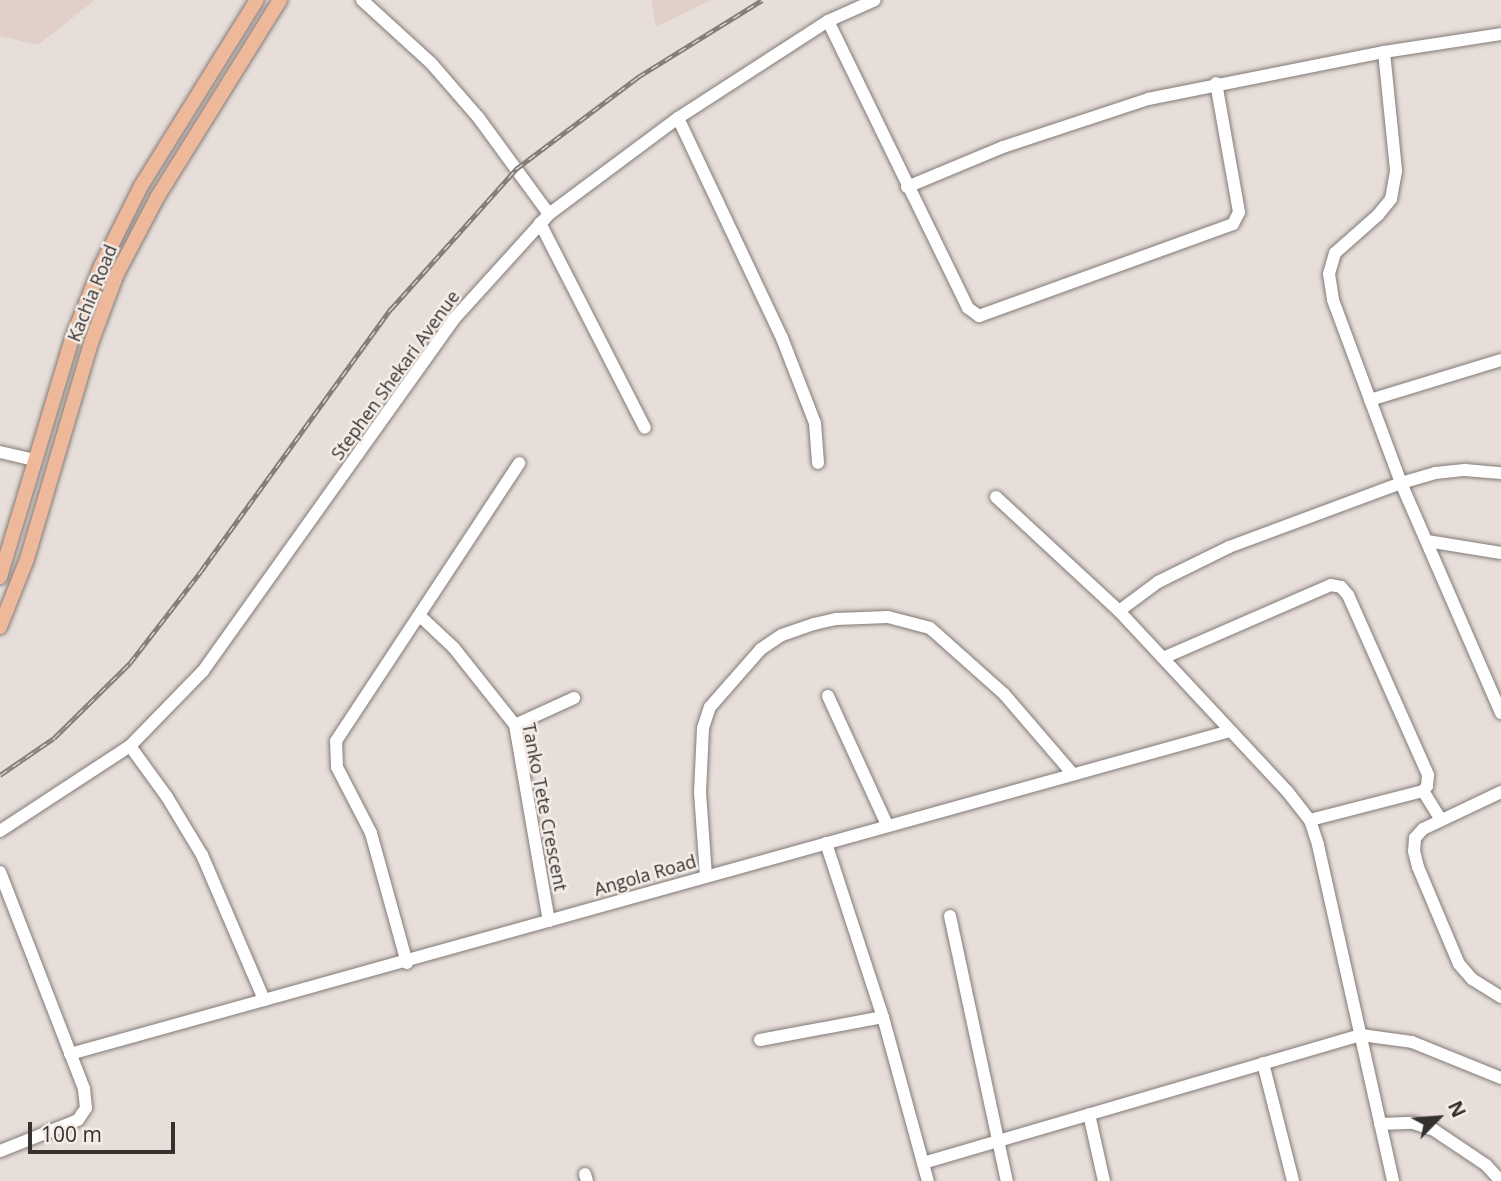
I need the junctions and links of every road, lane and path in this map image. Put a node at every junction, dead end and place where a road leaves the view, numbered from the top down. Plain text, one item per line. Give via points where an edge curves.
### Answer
1 (257, 0) edge
2 (280, 0) edge
3 (362, 0) edge
4 (875, 0) edge
5 (828, 21) junction
6 (1501, 34) edge
7 (1384, 52) junction
8 (1216, 83) junction
9 (678, 118) junction
10 (906, 187) junction
11 (545, 219) junction
12 (1501, 360) edge
13 (1370, 400) junction
14 (645, 428) dead end
15 (0, 452) edge
16 (36, 460) junction
17 (519, 463) dead end
18 (818, 463) dead end
19 (1501, 473) edge
20 (1401, 483) junction
21 (996, 496) dead end
22 (1427, 541) junction
23 (1501, 553) edge
24 (0, 577) edge
25 (1119, 611) junction
26 (420, 616) junction
27 (0, 627) edge
28 (1163, 658) junction
29 (828, 696) dead end
30 (574, 698) dead end
31 (1501, 713) edge
32 (514, 725) junction
33 (1230, 731) junction
34 (130, 746) junction
35 (1072, 773) junction
36 (1423, 791) junction
37 (1501, 792) edge
38 (1310, 820) junction
39 (1441, 820) junction
40 (887, 825) junction
41 (0, 831) edge
42 (826, 843) junction
43 (0, 872) edge
44 (706, 876) junction
45 (950, 916) dead end
46 (550, 921) junction
47 (407, 962) junction
48 (1501, 997) edge
49 (264, 1000) junction
50 (883, 1017) junction
51 (1361, 1035) junction
52 (760, 1040) dead end
53 (70, 1054) junction
54 (1263, 1063) junction
55 (1501, 1078) edge
56 (1089, 1114) junction
57 (1381, 1124) junction
58 (999, 1140) junction
59 (0, 1152) edge
60 (923, 1163) junction
61 (928, 1181) edge
62 (1007, 1181) edge
63 (1104, 1181) edge
64 (1293, 1181) edge
65 (1393, 1181) edge
66 (1501, 1181) edge

1 - 16 main road, Kachia Road via 115,234 72,338
2 - 27 main road, Kachia Road via 158,196 117,274 91,343 27,559
3 - 11 street via 431,63 478,117
4 - 5 street, Stephen Shekari Avenue
5 - 9 street, Stephen Shekari Avenue
5 - 10 street
6 - 7 street
7 - 8 street
7 - 13 street via 1396,171 1391,199 1335,253 1329,274 1333,300
8 - 10 street via 1148,99 1003,147
8 - 10 street via 1237,219 989,313 979,316 968,308
9 - 11 street, Stephen Shekari Avenue
9 - 18 street via 782,338 815,423
11 - 14 street
11 - 34 street, Stephen Shekari Avenue via 453,320 203,671
12 - 13 street
13 - 20 street
15 - 16 street
16 - 24 main road, Kachia Road
17 - 26 street
19 - 20 street via 1465,470
20 - 22 street
20 - 25 street via 1229,547 1158,582
21 - 25 street
22 - 23 street
22 - 31 street
25 - 28 street
26 - 32 street, Tanko Tete Crescent via 454,648
26 - 47 street via 335,741 334,752 337,767 371,833
28 - 33 street
28 - 36 street via 1331,585 1341,587 1428,775
29 - 40 street
30 - 32 street
32 - 46 street, Tanko Tete Crescent
33 - 35 street, Angola Road
33 - 38 street
34 - 41 street, Stephen Shekari Avenue
34 - 49 street via 202,855
35 - 40 street, Angola Road
35 - 44 street via 1004,694 930,628 888,617 814,624 782,635 761,649 709,707 703,728 700,792
36 - 38 street
36 - 39 street
37 - 39 street
38 - 51 street
39 - 48 street via 1415,838 1418,867 1459,964 1472,979
40 - 42 street, Angola Road
42 - 44 street, Angola Road
42 - 50 street
43 - 53 street
44 - 46 street, Angola Road
45 - 58 street
46 - 47 street, Angola Road
47 - 49 street, Angola Road
49 - 53 street, Angola Road
50 - 52 street
50 - 60 street
51 - 54 street
51 - 55 street via 1412,1042
51 - 57 street
53 - 59 street via 84,1089 86,1108 78,1120
54 - 56 street
54 - 64 street
56 - 58 street
56 - 63 street
57 - 65 street
57 - 66 street via 1413,1123 1434,1130 1486,1165
58 - 60 street
58 - 62 street
60 - 61 street

